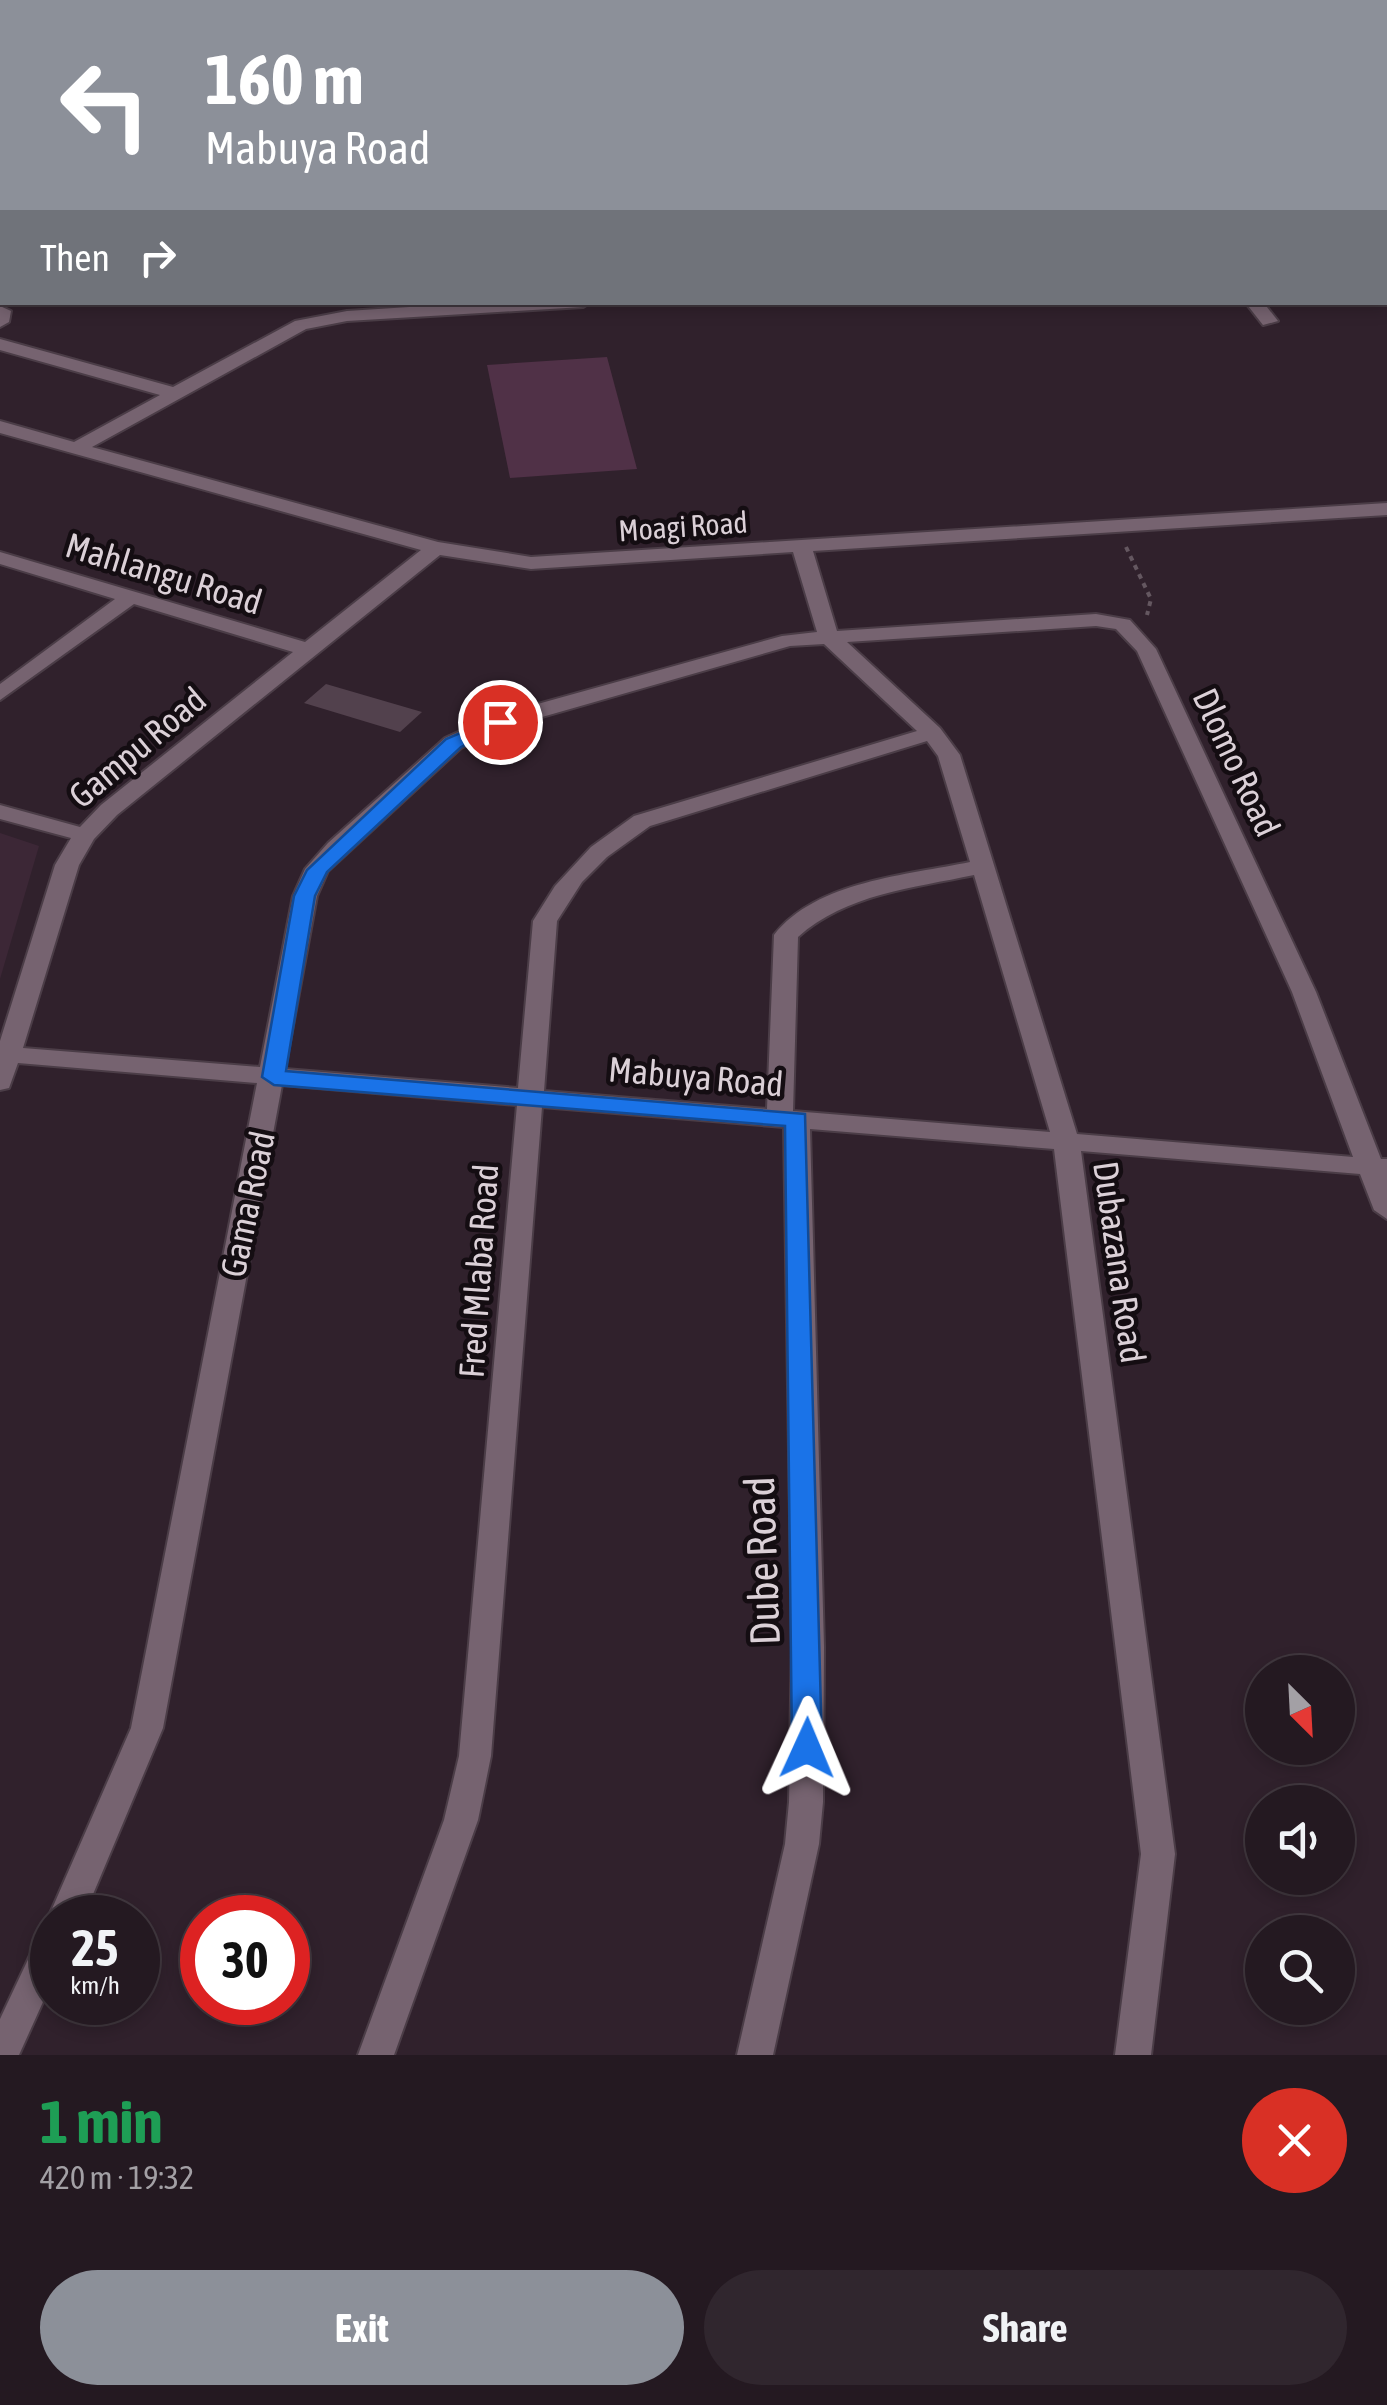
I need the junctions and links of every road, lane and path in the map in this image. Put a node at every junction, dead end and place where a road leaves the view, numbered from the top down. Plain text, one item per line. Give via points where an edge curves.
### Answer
1 (537, 305) edge
2 (1256, 305) edge
3 (1269, 321) dead end
4 (0, 344) edge
5 (173, 393) junction
6 (0, 428) edge
7 (76, 448) junction
8 (1387, 508) edge
9 (1116, 526) junction
10 (801, 546) junction
11 (436, 548) junction
12 (0, 558) edge
13 (132, 596) junction
14 (1135, 634) junction
15 (829, 637) junction
16 (310, 650) junction
17 (0, 694) edge
18 (932, 733) junction
19 (0, 812) edge
20 (85, 836) junction
21 (984, 866) junction
22 (4, 1054) edge
23 (274, 1077) junction
24 (0, 1082) edge
25 (530, 1098) junction
26 (788, 1119) junction
27 (1066, 1140) junction
28 (1380, 1168) edge
29 (1387, 1210) edge
30 (76, 1895) edge
31 (30, 1992) edge
32 (1, 2055) edge
33 (376, 2055) edge
34 (755, 2055) edge
35 (1133, 2055) edge

1 - 5 street via 324,319 280,332
2 - 3 street
4 - 5 street
5 - 7 street
6 - 7 street, Moagi Road
7 - 11 street, Moagi Road
8 - 9 street, Moagi Road
9 - 10 street, Moagi Road
9 - 14 path via 1150,599
10 - 11 street, Moagi Road via 566,564
10 - 15 street, Dubazana Road
11 - 16 street, Gampu Road
12 - 13 street, Mahlangu Road
13 - 16 street, Mahlangu Road
13 - 17 street
14 - 15 street via 1123,624 1096,620
14 - 28 street, Dlomo Road
15 - 18 street, Dubazana Road
15 - 23 street, Gama Road via 734,654 490,725 454,743 336,848 309,884
16 - 20 street, Gampu Road
18 - 21 street, Dubazana Road via 948,755
18 - 25 street, Fred Mlaba Road via 651,817 602,849 558,896 544,922
19 - 20 street
20 - 22 street, Gampu Road via 61,883
21 - 26 street, Dube Road via 844,900 806,916 786,935
21 - 27 street, Dubazana Road
22 - 23 street, Mabuya Road
22 - 24 street, Gampu Road
23 - 25 street, Mabuya Road
23 - 30 street, Gama Road via 146,1728
25 - 26 street, Mabuya Road
25 - 33 street, Fred Mlaba Road via 476,1756 460,1820
26 - 27 street, Mabuya Road
26 - 34 street, Dube Road via 808,1647 806,1802
27 - 28 street, Mabuya Road
27 - 35 street, Dubazana Road via 1158,1854
28 - 29 street, Dlomo Road
31 - 32 street

